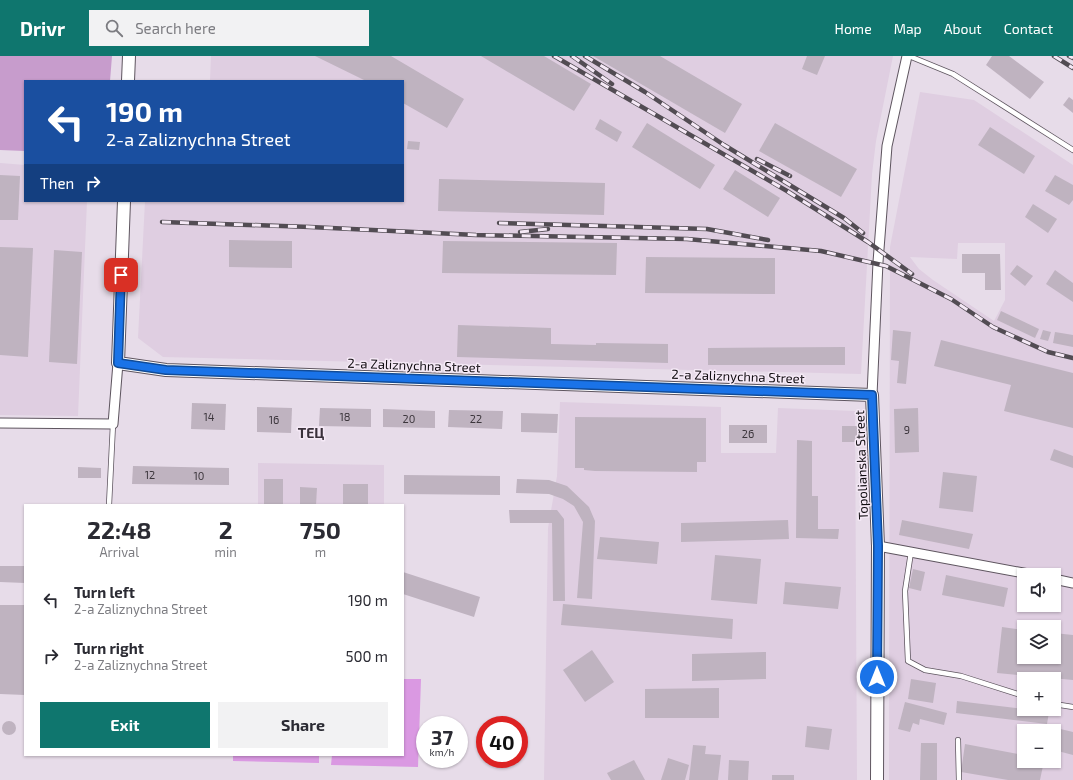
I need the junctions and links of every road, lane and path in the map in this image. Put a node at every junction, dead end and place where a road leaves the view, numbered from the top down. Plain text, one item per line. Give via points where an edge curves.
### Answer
1 (129, 56) edge
2 (908, 56) edge
3 (128, 80) edge
4 (1073, 150) edge
5 (124, 202) edge
6 (118, 363) junction
7 (872, 395) junction
8 (0, 423) edge
9 (113, 424) junction
10 (109, 504) edge
11 (878, 546) junction
12 (911, 552) junction
13 (1017, 572) edge
14 (1061, 580) edge
15 (1073, 583) edge
16 (1017, 694) edge
17 (1061, 705) edge
18 (1073, 707) edge
19 (958, 740) dead end
20 (876, 780) edge
21 (959, 780) edge

1 - 3 street
2 - 4 lane via 953,74
2 - 7 street, Topolianska Street via 886,146
5 - 6 street
6 - 7 street, 2-a Zaliznychna Street via 166,370
6 - 9 street
7 - 11 street, Topolianska Street
8 - 9 street
9 - 10 lane
11 - 12 street
11 - 20 street, Topolianska Street
12 - 13 street
12 - 16 lane via 905,591 908,661 926,670 961,676
14 - 15 street
17 - 18 lane
19 - 21 lane

